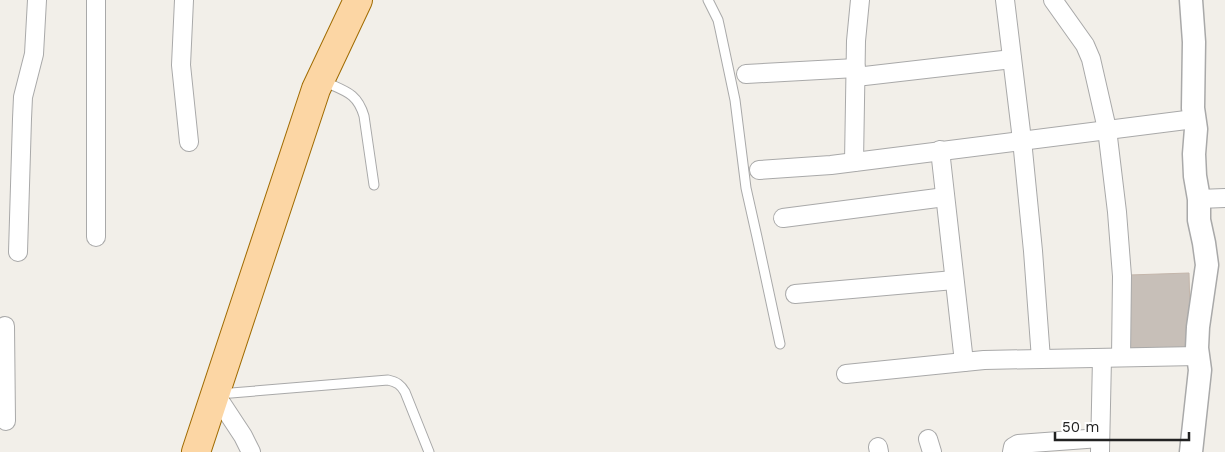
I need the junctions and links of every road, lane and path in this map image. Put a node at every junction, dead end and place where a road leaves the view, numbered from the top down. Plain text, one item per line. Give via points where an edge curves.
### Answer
1 (37, 0) edge
2 (96, 0) edge
3 (184, 0) edge
4 (340, 0) edge
5 (358, 0) edge
6 (708, 0) edge
7 (860, 0) edge
8 (1005, 0) edge
9 (1053, 0) edge
10 (1191, 0) edge
11 (343, 32) junction
12 (1012, 60) junction
13 (856, 73) junction
14 (746, 74) dead end
15 (321, 79) junction
16 (1194, 119) junction
17 (1107, 129) junction
18 (1022, 140) junction
19 (189, 142) dead end
20 (940, 150) junction
21 (854, 162) junction
22 (759, 170) dead end
23 (374, 186) dead end
24 (945, 197) junction
25 (1225, 198) edge
26 (1198, 199) junction
27 (784, 218) dead end
28 (96, 237) dead end
29 (18, 252) dead end
30 (954, 280) junction
31 (795, 294) dead end
32 (5, 326) dead end
33 (780, 344) dead end
34 (1198, 356) junction
35 (1121, 357) junction
36 (1102, 358) junction
37 (1041, 359) junction
38 (964, 362) junction
39 (846, 374) dead end
40 (216, 395) junction
41 (9, 421) edge
42 (1100, 445) edge
43 (196, 452) edge
44 (251, 452) edge
45 (428, 452) edge
46 (1012, 452) edge
47 (1191, 452) edge

1 - 29 street via 34,54 23,97
2 - 28 street
3 - 19 street via 181,65
4 - 11 main road
5 - 11 main road
6 - 33 lane via 718,20 734,92 746,188
7 - 13 street
8 - 12 street
9 - 17 street via 1085,45 1091,59
10 - 16 street
11 - 15 main road
12 - 13 street
12 - 18 street
13 - 14 street
13 - 21 street
15 - 23 lane via 351,94 361,106
15 - 40 main road
16 - 17 street
16 - 26 street
17 - 18 street
17 - 35 street via 1122,276
18 - 20 street
18 - 37 street
20 - 21 street
20 - 24 street
21 - 22 street
24 - 27 street
24 - 30 street
25 - 26 street
26 - 34 street via 1207,265 1198,327
30 - 31 street
30 - 38 street
32 - 41 street
34 - 35 street
34 - 47 street via 1200,370
35 - 36 street
36 - 37 street
36 - 42 street
37 - 38 street
38 - 39 street
40 - 43 main road
40 - 44 street
40 - 45 lane via 394,381 405,392
42 - 46 street via 1018,444

